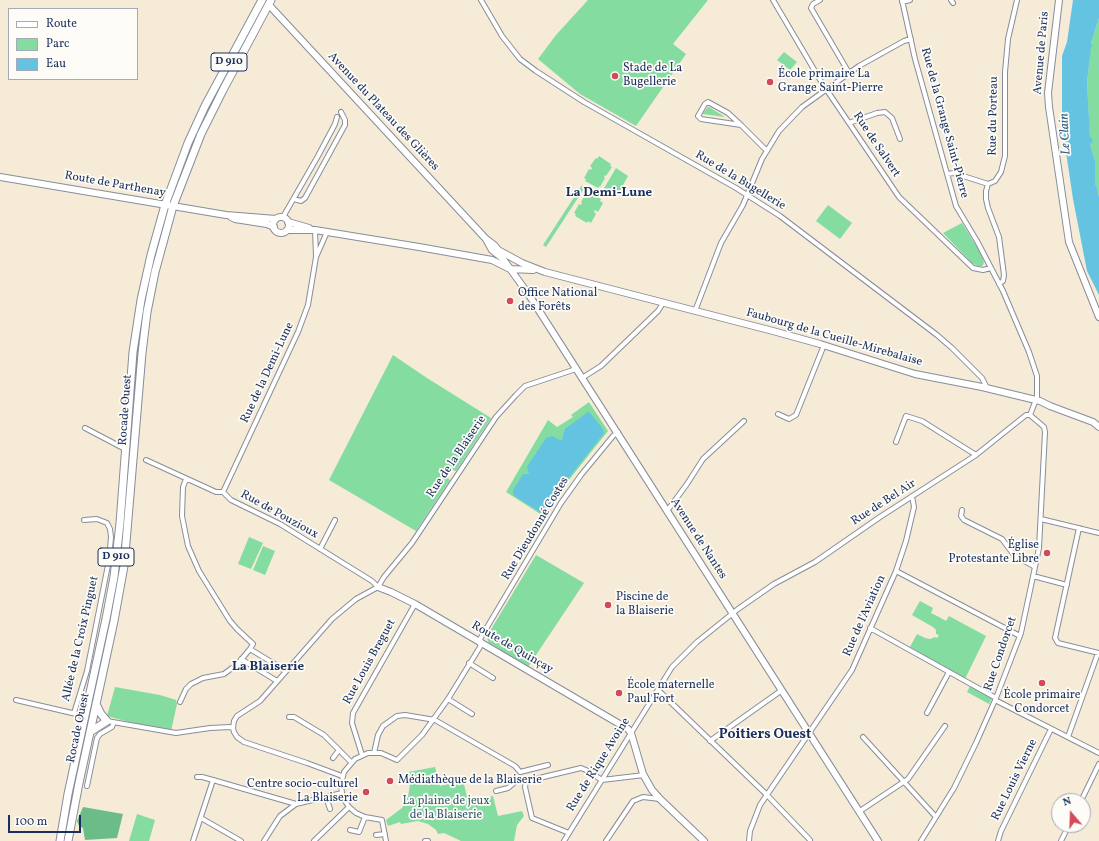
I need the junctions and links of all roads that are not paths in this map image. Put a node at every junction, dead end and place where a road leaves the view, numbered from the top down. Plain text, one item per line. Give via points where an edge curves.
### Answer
1 (481, 0) edge
2 (773, 0) edge
3 (820, 0) edge
4 (910, 0) edge
5 (1017, 0) edge
6 (1059, 0) edge
7 (267, 1) edge
8 (902, 1) edge
9 (911, 39) junction
10 (849, 73) junction
11 (827, 90) junction
12 (341, 112) dead end
13 (338, 116) dead end
14 (849, 123) junction
15 (741, 124) junction
16 (900, 139) dead end
17 (767, 151) junction
18 (947, 174) junction
19 (0, 177) edge
20 (988, 184) junction
21 (747, 195) junction
22 (294, 199) junction
23 (165, 205) junction
24 (173, 206) junction
25 (226, 215) junction
26 (280, 218) junction
27 (288, 222) junction
28 (274, 227) junction
29 (287, 230) junction
30 (315, 230) junction
31 (327, 232) junction
32 (486, 239) junction
33 (498, 250) junction
34 (316, 257) junction
35 (503, 259) junction
36 (492, 260) junction
37 (522, 263) junction
38 (991, 268) junction
39 (510, 269) junction
40 (545, 272) junction
41 (999, 284) junction
42 (663, 303) junction
43 (695, 311) junction
44 (1099, 317) edge
45 (824, 345) junction
46 (576, 369) junction
47 (582, 378) junction
48 (987, 388) junction
49 (1036, 400) junction
50 (778, 414) dead end
51 (1028, 415) junction
52 (744, 421) dead end
53 (1099, 427) edge
54 (85, 428) dead end
55 (618, 432) junction
56 (896, 442) dead end
57 (126, 450) junction
58 (976, 455) junction
59 (146, 460) dead end
60 (186, 479) junction
61 (223, 492) junction
62 (912, 496) junction
63 (962, 510) dead end
64 (667, 511) junction
65 (1041, 519) junction
66 (84, 520) dead end
67 (335, 520) dead end
68 (1079, 528) junction
69 (1099, 533) edge
70 (320, 549) junction
71 (1035, 567) junction
72 (896, 571) junction
73 (1033, 576) junction
74 (1066, 584) junction
75 (378, 587) junction
76 (415, 604) junction
77 (733, 613) junction
78 (870, 628) junction
79 (1020, 636) junction
80 (481, 642) junction
81 (250, 649) junction
82 (1098, 653) edge
83 (241, 659) junction
84 (469, 663) junction
85 (286, 671) junction
86 (950, 672) junction
87 (493, 678) dead end
88 (277, 681) junction
89 (658, 690) junction
90 (782, 690) junction
91 (448, 699) junction
92 (996, 699) junction
93 (16, 700) dead end
94 (180, 702) dead end
95 (96, 704) junction
96 (74, 713) junction
97 (927, 713) dead end
98 (472, 714) dead end
99 (85, 716) junction
100 (289, 717) dead end
101 (433, 719) junction
102 (111, 721) junction
103 (945, 726) dead end
104 (233, 728) junction
105 (1051, 729) junction
106 (90, 732) junction
107 (631, 733) junction
108 (809, 733) junction
109 (863, 737) dead end
110 (1068, 737) junction
111 (710, 741) junction
112 (339, 750) junction
113 (374, 752) junction
114 (1099, 753) edge
115 (362, 755) junction
116 (333, 758) dead end
117 (351, 762) junction
118 (1099, 764) edge
119 (548, 765) dead end
120 (644, 775) junction
121 (342, 776) junction
122 (197, 777) dead end
123 (213, 780) junction
124 (602, 780) junction
125 (904, 782) junction
126 (514, 783) dead end
127 (87, 786) dead end
128 (496, 791) dead end
129 (342, 793) junction
130 (1085, 793) edge
131 (767, 795) junction
132 (326, 797) junction
133 (660, 799) junction
134 (296, 804) junction
135 (349, 808) junction
136 (330, 809) dead end
137 (860, 811) junction
138 (365, 817) junction
139 (936, 817) junction
140 (201, 818) junction
141 (350, 830) dead end
142 (569, 833) junction
143 (385, 834) junction
144 (376, 835) dead end
145 (810, 840) dead end
146 (60, 841) edge
147 (68, 841) edge
148 (193, 841) edge
149 (241, 841) edge
150 (264, 841) edge
151 (314, 841) edge
152 (386, 841) edge
153 (564, 841) edge
154 (606, 841) edge
155 (704, 841) edge
156 (748, 841) edge
157 (879, 841) edge
158 (921, 841) edge
159 (998, 841) edge

1 - 21 street, Rue de la Bugellerie via 502,36 520,59 536,71 584,102
2 - 11 street, Rue de Salvert
3 - 10 street via 811,8
4 - 8 street
5 - 20 street, Rue du Porteau via 1008,39 1005,72 1005,156 999,177
6 - 44 main road, Avenue de Paris via 1048,93 1049,106 1069,242
7 - 23 main road, D 910 via 194,131
7 - 24 main road, Rocade Ouest / D 910 via 201,134
7 - 32 main road, Avenue du Plateau des Glières
8 - 9 street, Rue de la Grange Saint-Pierre
9 - 10 street via 872,58
9 - 18 street, Rue de la Grange Saint-Pierre
10 - 11 street
11 - 14 street, Rue de Salvert
11 - 17 street via 795,114 779,131
12 - 22 street via 345,125 303,200
13 - 22 street
14 - 16 street via 885,112 892,118
14 - 38 street, Rue de Salvert via 903,202 973,268
15 - 15 street via 708,102 698,116 701,119
15 - 17 street
17 - 21 street
18 - 20 street via 954,173
18 - 38 street, Rue de la Grange Saint-Pierre via 956,206
19 - 23 main road, Route de Parthenay
20 - 41 street via 986,199 999,237 1004,275 1003,281
21 - 43 street via 718,248
21 - 48 street, Rue de la Bugellerie via 780,216 937,335 982,378
22 - 26 street
23 - 24 main road, Route de Parthenay
23 - 57 main road, Rocade Ouest / D 910 via 139,310
24 - 25 main road, Route de Parthenay
24 - 95 main road, Rocade Ouest / D 910 via 146,317 124,566
25 - 26 main road, Route de Parthenay
25 - 28 main road, Route de Parthenay
26 - 27 main road
26 - 28 main road via 274,222
27 - 29 main road
27 - 30 main road
28 - 29 main road via 279,232
29 - 30 main road
30 - 31 main road
30 - 34 street, Rue de la Demi-Lune
31 - 34 street, Rue de la Demi-Lune
31 - 36 main road
32 - 33 main road, Avenue du Plateau des Glières
32 - 35 main road, Avenue du Plateau des Glières via 492,250
33 - 35 main road, Avenue du Plateau des Glières
33 - 37 main road
34 - 61 street, Rue de la Demi-Lune via 308,305 298,332
35 - 36 main road
35 - 37 main road
35 - 39 main road, Avenue de Nantes
36 - 39 main road
37 - 40 main road
38 - 41 street, Rue de la Grange Saint-Pierre
39 - 40 main road
39 - 46 main road, Avenue de Nantes
40 - 42 main road
41 - 49 street, Rue de Bel Air via 1037,376
42 - 43 main road, Faubourg de la Cueille-Mirebalaise
42 - 47 street via 658,311 601,366
43 - 45 main road, Faubourg de la Cueille-Mirebalaise
45 - 48 main road, Faubourg de la Cueille-Mirebalaise via 915,374
45 - 50 street via 796,415 788,419
46 - 47 main road, Avenue de Nantes
46 - 75 street, Rue de la Blaiserie via 525,386 496,417 412,543
47 - 55 main road, Avenue de Nantes
48 - 49 main road, Faubourg de la Cueille-Mirebalaise
49 - 51 street, Rue de Bel Air
49 - 53 main road, Faubourg de la Cueille-Mirebalaise via 1093,422
51 - 58 street, Rue de Bel Air
51 - 65 street, Rue Condorcet via 1045,430
52 - 64 street via 702,460
54 - 57 street
55 - 64 main road, Avenue de Nantes
55 - 80 street, Rue Dieudonné Costes via 561,503 480,639
56 - 58 street via 906,416 922,421
57 - 99 main road, Rocade Ouest / D 910 via 114,578
58 - 62 street, Rue de Bel Air
59 - 60 street, Rue de Pouzioux
60 - 61 street, Rue de Pouzioux via 216,492
60 - 81 street via 183,486 182,516 188,546 199,571 226,615 253,644
61 - 70 street, Rue de Pouzioux via 231,500 280,524
62 - 72 street, Rue de l'Aviation via 914,507
62 - 77 street, Rue de Bel Air via 815,562 774,584
63 - 71 street via 961,516 964,520 1002,539 1014,555
64 - 77 main road, Avenue de Nantes
65 - 68 street
65 - 71 street, Rue Condorcet
66 - 96 street, Allée de la Croix Pinguet via 103,521 110,529 111,537 109,560 87,671
67 - 70 street
68 - 69 street
68 - 74 street
70 - 75 street, Rue de Pouzioux
71 - 73 street, Rue Condorcet
72 - 78 street, Rue de l'Aviation
72 - 79 street
73 - 74 street
73 - 79 street, Rue Condorcet
74 - 82 street via 1056,640
75 - 76 main road, Route de Quinçay
75 - 85 street via 356,599 332,619
76 - 80 main road, Route de Quinçay
76 - 115 street, Rue Louis Breguet via 353,713 352,723
77 - 89 street, Rue de Rique Avoine via 697,642 672,667
77 - 90 main road, Avenue de Nantes
78 - 86 street
78 - 108 street, Rue de l'Aviation via 852,670
79 - 92 street, Rue Condorcet
80 - 84 street, Rue Dieudonné Costes
80 - 107 main road, Route de Quinçay via 594,708
81 - 83 street
81 - 85 street
82 - 110 street
83 - 88 street
83 - 94 street via 235,667 224,674 203,678 191,684
84 - 87 street
84 - 91 street, Rue Dieudonné Costes
85 - 88 street
86 - 92 street
86 - 97 street
88 - 104 street via 260,700 238,716
89 - 107 street, Rue de Rique Avoine
89 - 111 street
90 - 108 main road, Avenue de Nantes
90 - 111 street
91 - 98 street
91 - 101 street, Rue Dieudonné Costes
92 - 105 street
92 - 139 street, Rue Condorcet via 962,772
93 - 96 street
95 - 102 main road via 101,714
95 - 106 main road, Rocade Ouest / D 910
96 - 99 street
99 - 146 main road, Rocade Ouest / D 910
100 - 112 street via 294,717 324,735
101 - 113 street, Rue Dieudonné Costes via 422,735 397,760
101 - 113 street via 397,716 383,726
101 - 119 street via 515,766 520,772
102 - 104 street via 176,733 230,726
102 - 106 main road
102 - 127 street via 112,727 97,738
103 - 125 street
104 - 121 street via 237,737 244,742
105 - 110 street
105 - 159 street, Rue Louis Vierne
106 - 147 main road, Rocade Ouest / D 910
107 - 120 main road
107 - 124 street, Rue de Rique Avoine
108 - 131 street, Rue de l'Aviation
108 - 137 main road, Avenue de Nantes
109 - 125 street
110 - 114 street
111 - 131 street
112 - 116 street
112 - 117 street
113 - 115 street
115 - 117 street
117 - 121 street
118 - 130 street
120 - 124 street
120 - 133 main road
121 - 129 street
122 - 123 street
123 - 134 street
123 - 140 street
124 - 142 street, Rue de Rique Avoine
124 - 142 street via 581,768 526,782 532,818
125 - 137 street
125 - 139 street
126 - 128 street via 508,788
129 - 132 street
129 - 135 street
131 - 145 street
131 - 156 street, Rue de l'Aviation via 760,805
132 - 134 street
132 - 136 street
133 - 154 street via 643,797 633,801
133 - 155 main road
134 - 150 street via 280,816
135 - 138 street
135 - 151 street
137 - 157 main road, Avenue de Nantes
138 - 141 street via 359,832
138 - 143 street via 382,820
139 - 158 street, Rue Condorcet
140 - 148 street
140 - 149 street
142 - 153 street, Rue de Rique Avoine
143 - 144 street
143 - 152 street

